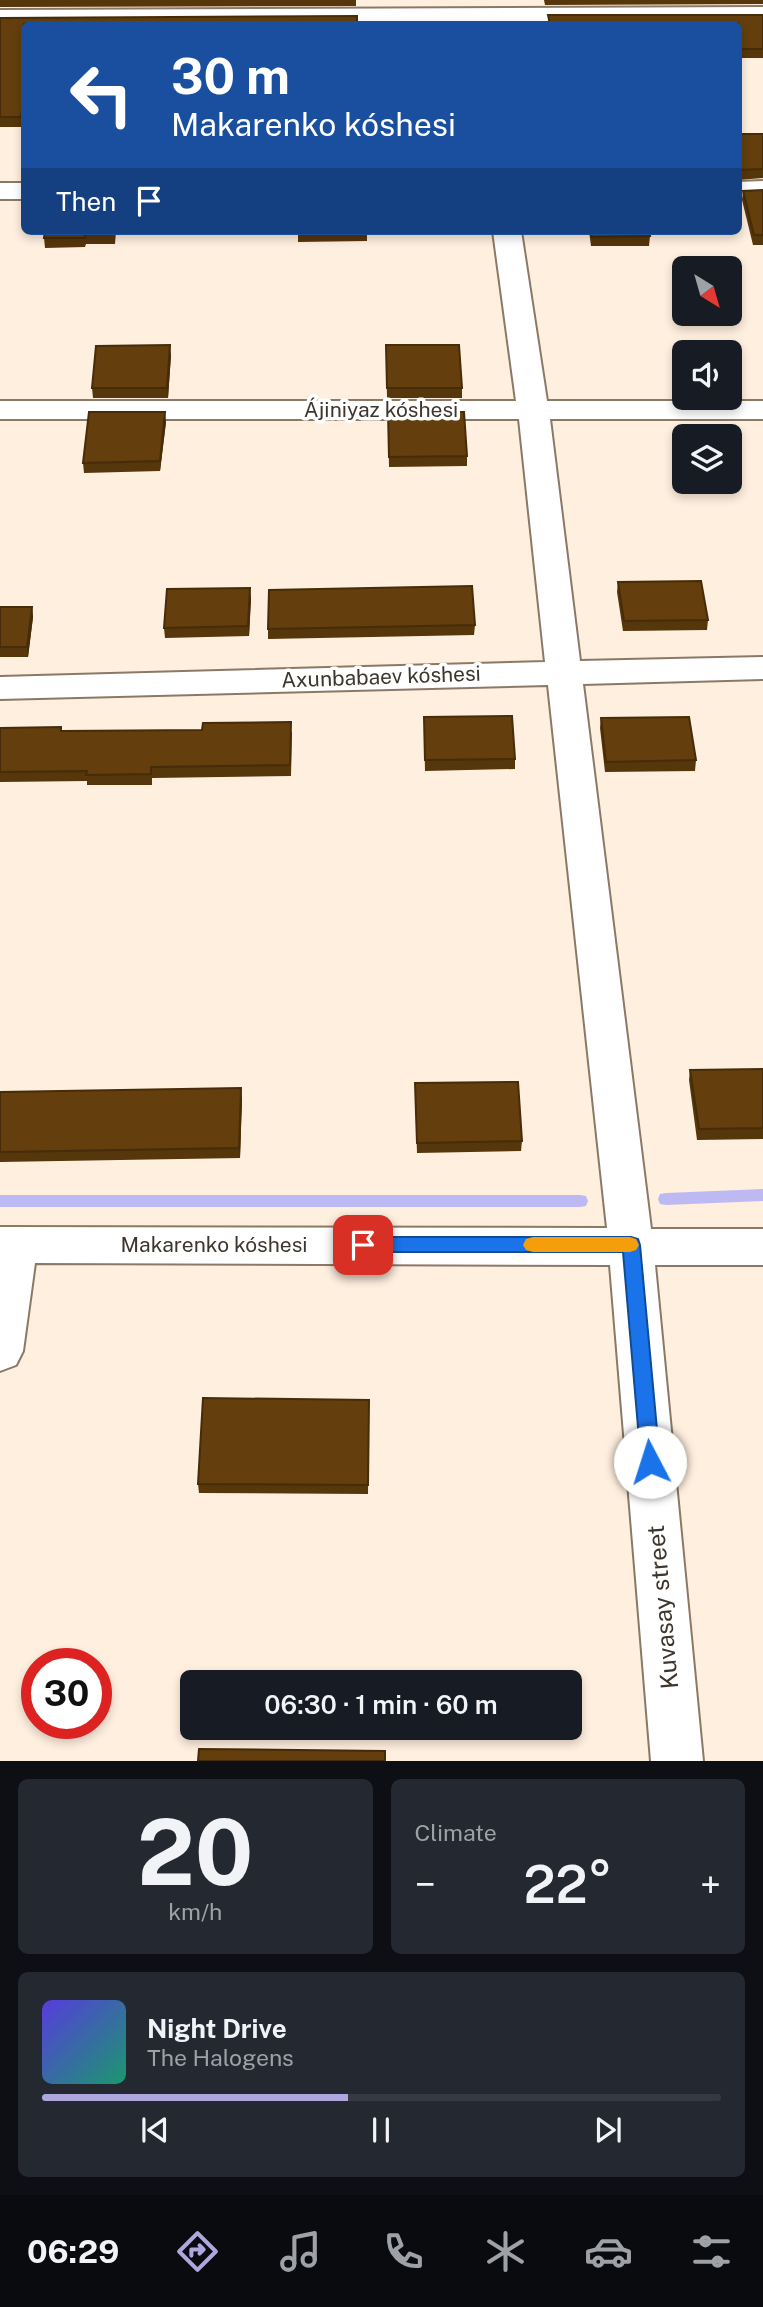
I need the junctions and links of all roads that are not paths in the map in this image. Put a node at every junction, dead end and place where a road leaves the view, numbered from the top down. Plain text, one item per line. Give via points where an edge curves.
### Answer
1 (477, 13) edge
2 (763, 14) edge
3 (0, 17) edge
4 (763, 189) edge
5 (742, 190) edge
6 (0, 191) edge
7 (21, 191) edge
8 (508, 235) edge
9 (0, 410) edge
10 (533, 410) junction
11 (763, 410) edge
12 (763, 668) edge
13 (562, 672) junction
14 (0, 688) edge
15 (7, 1245) edge
16 (631, 1245) junction
17 (763, 1247) edge
18 (0, 1351) edge
19 (677, 1761) edge

1 - 2 street
1 - 3 street
4 - 5 street
6 - 7 street
8 - 10 street, Kuvasay street
9 - 10 street, Ájiniyaz kóshesi
10 - 11 street, Ájiniyaz kóshesi
10 - 13 street, Kuvasay street
12 - 13 street, Axunbabaev kóshesi
13 - 14 street, Axunbabaev kóshesi
13 - 16 street, Kuvasay street
15 - 16 street, Makarenko kóshesi
15 - 18 street
16 - 17 street, Makarenko kóshesi
16 - 19 street, Kuvasay street

